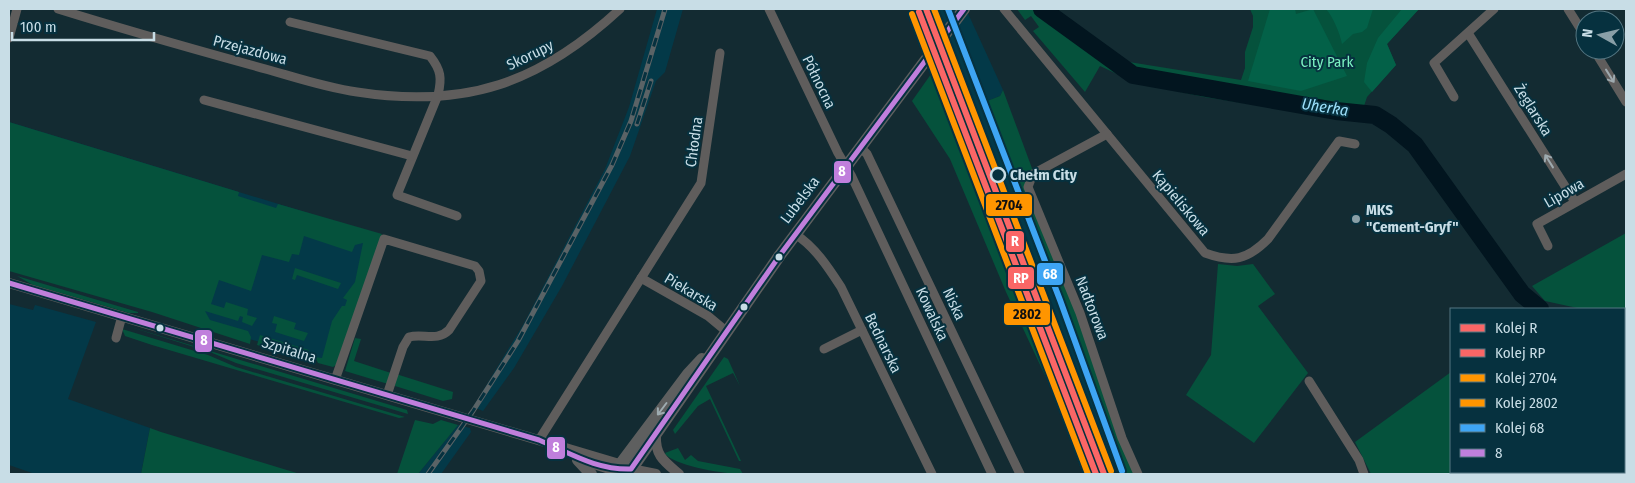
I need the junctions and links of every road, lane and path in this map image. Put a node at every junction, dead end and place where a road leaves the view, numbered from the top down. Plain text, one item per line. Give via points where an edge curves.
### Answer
1 (17, 9) edge
2 (58, 9) edge
3 (620, 9) edge
4 (769, 9) edge
5 (964, 9) edge
6 (1004, 9) edge
7 (1494, 9) edge
8 (1568, 9) edge
9 (1575, 20) edge
10 (290, 22) dead end
11 (1468, 33) junction
12 (9, 38) edge
13 (720, 53) dead end
14 (1600, 60) edge
15 (438, 95) junction
16 (1454, 97) dead end
17 (204, 100) dead end
18 (1626, 102) edge
19 (1107, 134) junction
20 (1355, 144) dead end
21 (861, 148) junction
22 (412, 156) junction
23 (846, 166) junction
24 (1626, 174) edge
25 (1575, 202) junction
26 (457, 216) dead end
27 (796, 234) junction
28 (1548, 246) dead end
29 (641, 278) junction
30 (9, 282) edge
31 (122, 316) junction
32 (862, 330) junction
33 (723, 336) junction
34 (116, 338) dead end
35 (824, 349) dead end
36 (335, 380) junction
37 (1310, 381) dead end
38 (386, 395) junction
39 (656, 436) junction
40 (541, 437) junction
41 (560, 448) junction
42 (578, 460) junction
43 (622, 470) edge
44 (591, 474) edge
45 (656, 474) edge
46 (679, 474) edge
47 (932, 474) edge
48 (992, 474) edge
49 (1020, 474) edge
50 (1138, 474) edge
51 (1364, 474) edge

1 - 12 street
2 - 15 street, Przejazdowa via 335,88 376,95
3 - 15 street, Skorupy via 555,61 528,74 470,93
4 - 23 street, Północna
5 - 21 main road, Lubelska
6 - 19 street, Kąpieliskowa
7 - 11 street
8 - 9 street
10 - 15 street via 430,56 439,67 442,78
11 - 16 street via 1434,63
25 -> 11 street, Żeglarska
13 - 29 street, Chłodna via 701,183
14 -> 18 street
15 - 22 street
17 - 22 street
19 - 20 street, Kąpieliskowa via 1195,243 1205,253 1232,259 1256,252 1268,239 1339,141
19 - 50 street, Nadtorowa via 1033,174 1028,187 1080,313 1122,438
21 - 23 main road, Lubelska
21 - 49 street, Niska via 867,154
22 - 26 street via 397,195
23 - 27 main road, Lubelska
23 - 48 street, Kowalska
24 - 25 street, Lipowa
25 - 28 street, Lipowa via 1537,224
27 - 32 street, Bednarska via 826,263
27 - 33 main road, Lubelska
29 - 33 street, Piekarska via 708,316
29 - 40 street, Chłodna
30 - 31 street, Szpitalna
31 - 34 street
31 - 36 street, Szpitalna
32 - 35 street
32 - 47 street, Bednarska
33 - 39 main road, Lubelska
33 -> 43 main road, Lubelska via 688,374
36 - 38 street, Szpitalna
36 - 38 street via 384,239 475,266 481,276 480,281 444,335 408,337
37 - 51 street via 1359,460
38 - 40 street, Szpitalna
39 - 43 main road, Lubelska
39 - 46 street via 663,463
40 - 41 street, Szpitalna
41 - 42 street, Szpitalna
41 - 43 street, Szpitalna
42 - 43 street, Szpitalna
42 - 44 main road
43 - 45 street

